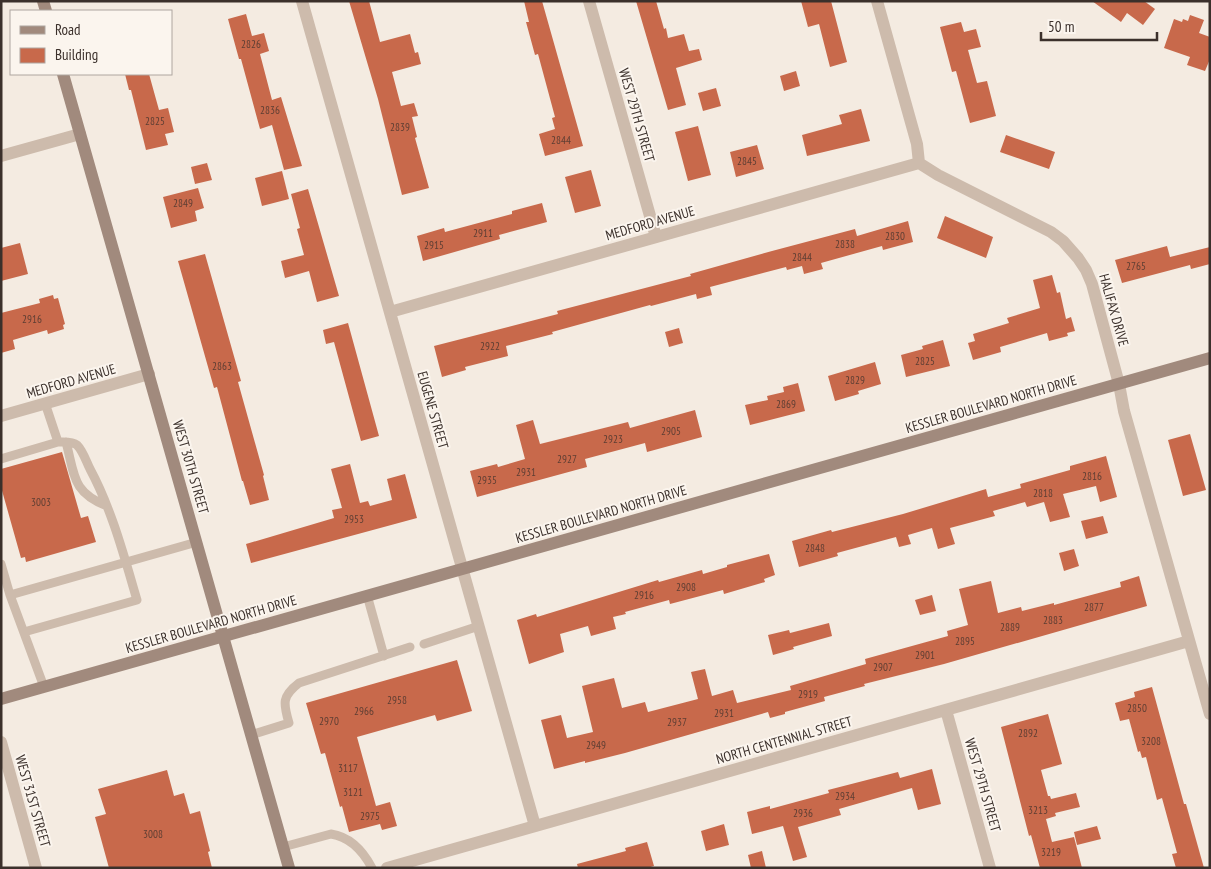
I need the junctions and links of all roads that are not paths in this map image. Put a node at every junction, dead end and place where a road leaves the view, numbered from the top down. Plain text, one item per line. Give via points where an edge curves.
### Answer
1 (302, 1) edge
2 (589, 1) edge
3 (877, 1) edge
4 (63, 75) edge
5 (80, 134) junction
6 (1, 156) edge
7 (919, 163) junction
8 (656, 237) junction
9 (390, 312) junction
10 (1210, 358) edge
11 (149, 374) junction
12 (1119, 384) junction
13 (46, 403) junction
14 (1, 416) edge
15 (62, 442) junction
16 (1, 459) edge
17 (107, 506) junction
18 (197, 542) junction
19 (126, 562) junction
20 (1, 564) edge
21 (463, 569) junction
22 (10, 595) junction
23 (367, 595) junction
24 (479, 626) junction
25 (24, 632) junction
26 (223, 636) junction
27 (1189, 641) junction
28 (424, 644) dead end
29 (410, 647) dead end
30 (384, 656) junction
31 (44, 687) junction
32 (1, 699) edge
33 (946, 710) junction
34 (1210, 714) edge
35 (251, 735) junction
36 (1, 742) edge
37 (535, 826) junction
38 (283, 847) junction
39 (36, 868) edge
40 (289, 868) edge
41 (372, 868) edge
42 (387, 868) edge
43 (990, 868) edge

1 - 9 street, EUGENE STREET
2 - 8 street, WEST 29TH STREET
3 - 7 street via 917,144
4 - 5 main road, WEST 30TH STREET
5 - 6 street
5 - 11 main road, WEST 30TH STREET
7 - 8 street, MEDFORD AVENUE
7 - 12 street, HALIFAX DRIVE via 1045,229 1068,247 1092,284
8 - 9 street, MEDFORD AVENUE
9 - 21 street, EUGENE STREET
10 - 12 main road, KESSLER BOULEVARD NORTH DRIVE
11 - 13 street, MEDFORD AVENUE
11 - 18 main road, WEST 30TH STREET
12 - 21 main road, KESSLER BOULEVARD NORTH DRIVE
12 - 27 street, HALIFAX DRIVE via 1124,412
13 - 14 street, MEDFORD AVENUE
13 - 15 lane
15 - 16 lane
15 - 17 lane via 78,487
15 - 17 lane via 76,444
17 - 19 lane
18 - 19 lane
18 - 26 main road, WEST 30TH STREET
19 - 22 lane
19 - 25 lane via 137,600
20 - 22 lane
21 - 23 main road, KESSLER BOULEVARD NORTH DRIVE
21 - 24 street, EUGENE STREET
22 - 25 lane
23 - 26 main road, KESSLER BOULEVARD NORTH DRIVE
23 - 30 lane
24 - 28 lane
24 - 37 street, EUGENE STREET
25 - 31 lane
26 - 31 main road, KESSLER BOULEVARD NORTH DRIVE
26 - 35 main road, WEST 30TH STREET
27 - 33 street, NORTH CENTENNIAL STREET
27 - 34 street, HALIFAX DRIVE
29 - 30 lane
30 - 35 lane via 300,682 289,691 286,699 290,723
31 - 32 main road, KESSLER BOULEVARD NORTH DRIVE
33 - 37 street, NORTH CENTENNIAL STREET
33 - 43 street, WEST 29TH STREET
35 - 38 main road, WEST 30TH STREET
36 - 39 street, WEST 31ST STREET
37 - 42 street, NORTH CENTENNIAL STREET
38 - 40 main road, WEST 30TH STREET
38 - 41 lane via 331,834 339,835 365,854

